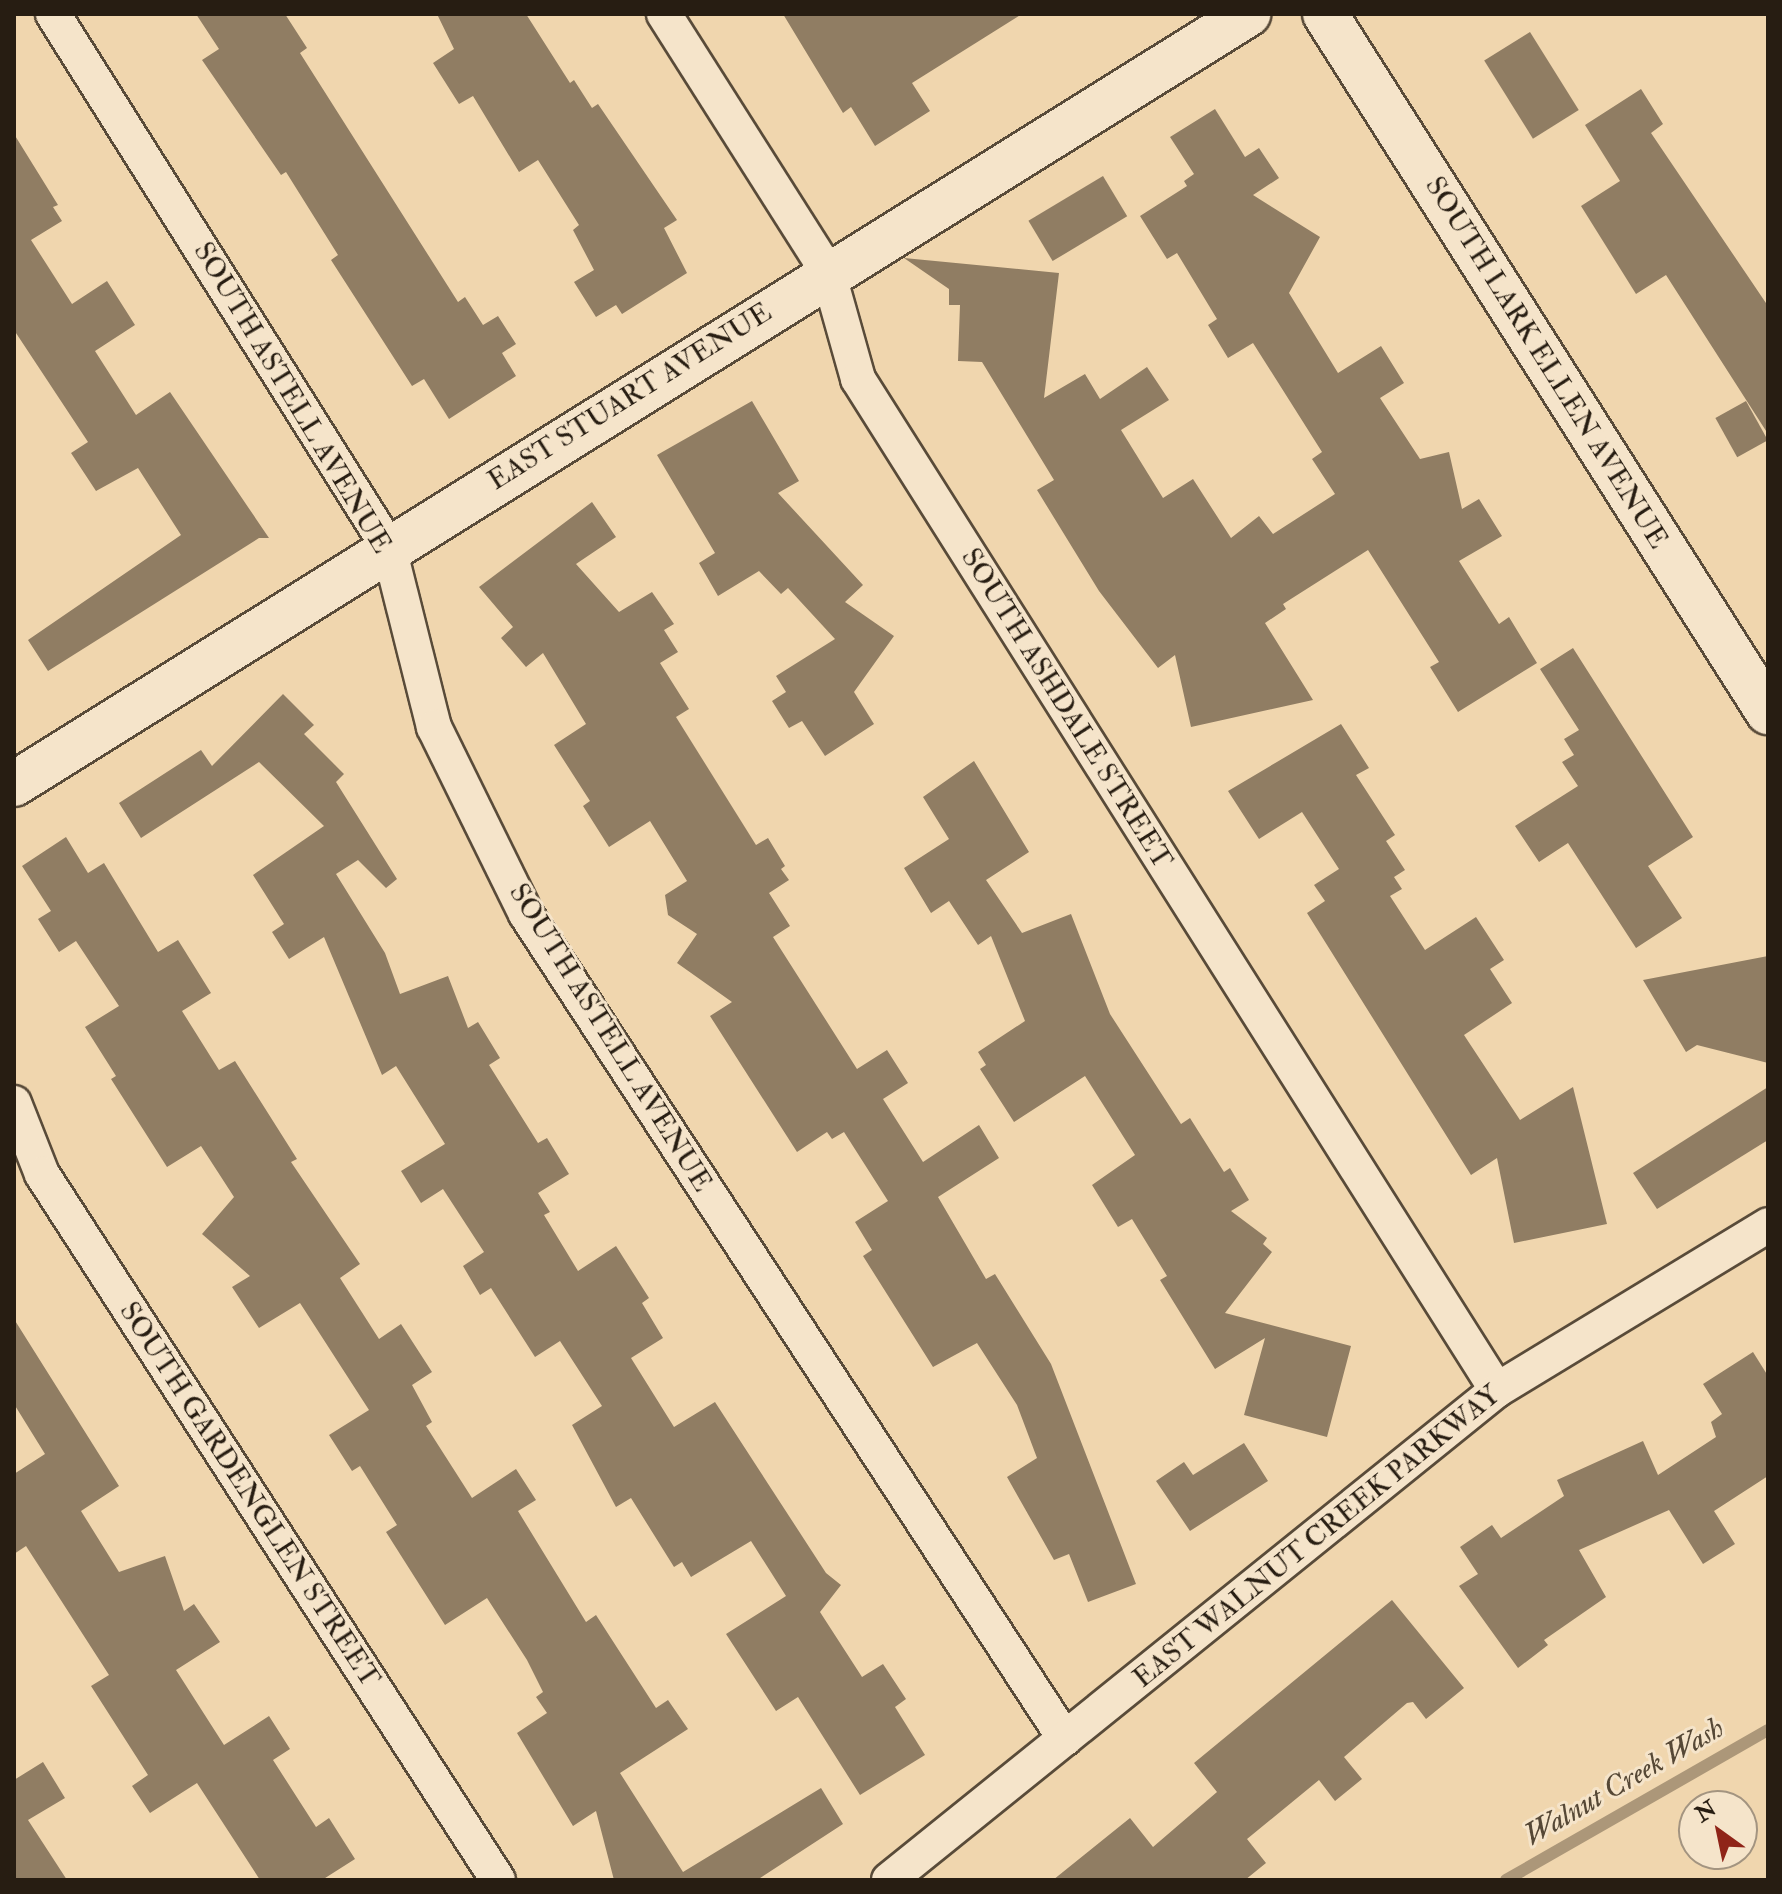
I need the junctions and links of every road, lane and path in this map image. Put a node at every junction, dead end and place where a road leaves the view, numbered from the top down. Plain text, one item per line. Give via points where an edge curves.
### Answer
1 (53, 14) edge
2 (664, 14) edge
3 (1248, 14) edge
4 (1325, 14) edge
5 (828, 272) junction
6 (389, 548) junction
7 (1768, 712) edge
8 (14, 784) edge
9 (14, 1103) edge
10 (1768, 1225) edge
11 (1497, 1390) junction
12 (1065, 1739) junction
13 (498, 1880) edge
14 (889, 1880) edge

1 - 6 street, SOUTH ASTELL AVENUE
2 - 5 street, SOUTH ASHDALE STREET
3 - 5 street, EAST STUART AVENUE
4 - 7 street, SOUTH LARK ELLEN AVENUE
5 - 6 street, EAST STUART AVENUE
5 - 11 street, SOUTH ASHDALE STREET via 858,379
6 - 8 street, EAST STUART AVENUE
6 - 12 street, SOUTH ASTELL AVENUE via 434,727 526,914
9 - 13 street, SOUTH GARDENGLEN STREET via 42,1174
10 - 11 street, EAST WALNUT CREEK PARKWAY
11 - 12 street, EAST WALNUT CREEK PARKWAY
12 - 14 street, EAST WALNUT CREEK PARKWAY

